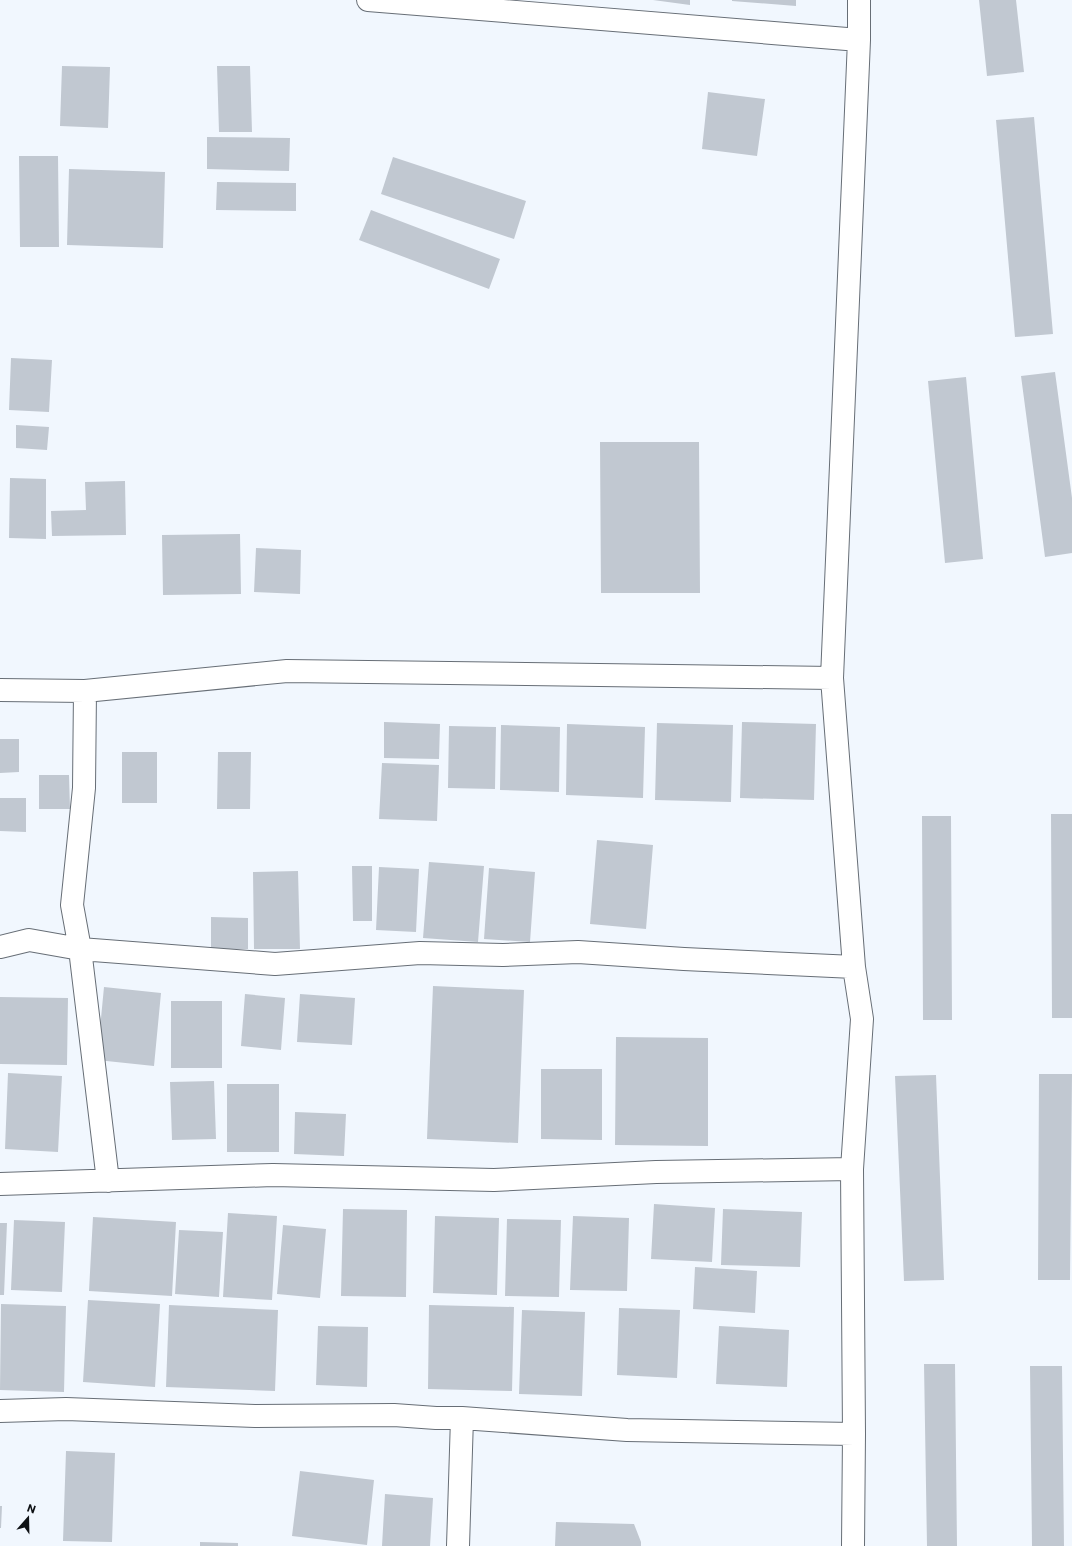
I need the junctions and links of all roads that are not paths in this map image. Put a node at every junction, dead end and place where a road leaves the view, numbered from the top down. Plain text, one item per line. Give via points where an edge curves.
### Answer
1 (368, 0) edge
2 (859, 0) edge
3 (453, 3) edge
4 (859, 40) junction
5 (832, 678) junction
6 (0, 690) edge
7 (85, 691) junction
8 (0, 947) edge
9 (80, 949) junction
10 (854, 967) junction
11 (852, 1169) junction
12 (108, 1181) junction
13 (0, 1184) edge
14 (0, 1411) edge
15 (462, 1418) junction
16 (854, 1434) junction
17 (458, 1546) edge
18 (853, 1546) edge

1 - 3 street
2 - 4 street
3 - 4 street
4 - 5 street
5 - 7 street via 287,671
5 - 10 street
6 - 7 street
7 - 9 street via 84,788 72,905
8 - 9 street via 29,940
9 - 10 street via 275,964 420,953 503,955 578,952
9 - 12 street
10 - 11 street via 862,1019
11 - 12 street via 656,1172 494,1180 273,1175
11 - 16 street
12 - 13 street
14 - 15 street via 66,1409 255,1416 394,1415
15 - 16 street via 627,1430
15 - 17 street
16 - 18 street

